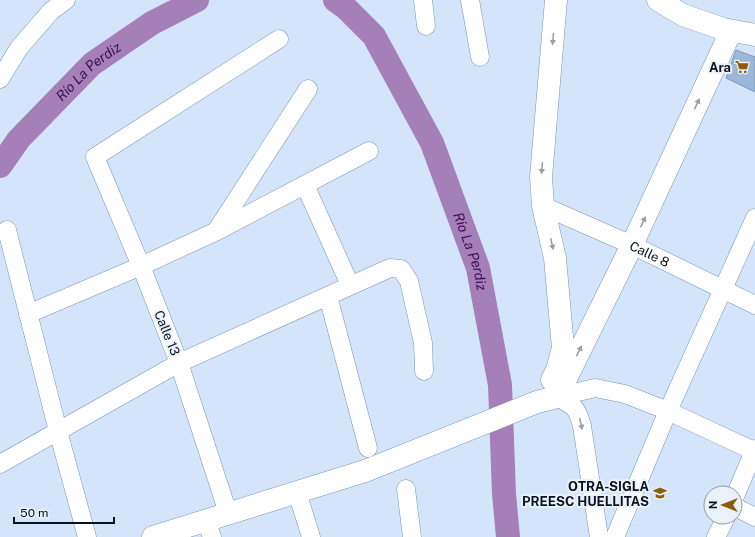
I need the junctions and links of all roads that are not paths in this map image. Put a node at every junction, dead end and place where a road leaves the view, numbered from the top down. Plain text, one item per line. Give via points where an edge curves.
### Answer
1 (66, 0) edge
2 (423, 0) edge
3 (470, 0) edge
4 (556, 0) edge
5 (658, 0) edge
6 (685, 0) edge
7 (755, 19) edge
8 (426, 26) dead end
9 (731, 30) junction
10 (755, 34) edge
11 (279, 39) dead end
12 (480, 57) dead end
13 (0, 79) edge
14 (308, 89) dead end
15 (369, 151) dead end
16 (305, 185) junction
17 (543, 206) junction
18 (755, 218) edge
19 (7, 230) dead end
20 (217, 231) junction
21 (632, 245) junction
22 (141, 266) junction
23 (350, 286) junction
24 (722, 290) junction
25 (328, 296) junction
26 (755, 305) edge
27 (28, 314) junction
28 (179, 363) junction
29 (424, 371) dead end
30 (545, 400) junction
31 (668, 411) junction
32 (58, 431) junction
33 (368, 448) dead end
34 (754, 450) edge
35 (0, 464) edge
36 (740, 485) edge
37 (406, 489) dead end
38 (297, 492) junction
39 (743, 511) edge
40 (228, 513) junction
41 (755, 517) edge
42 (722, 525) edge
43 (209, 529) edge
44 (87, 537) edge
45 (153, 537) edge
46 (311, 537) edge
47 (412, 537) edge
48 (599, 537) edge
49 (615, 537) edge
50 (716, 537) edge

1 - 13 street via 51,10 19,48
2 - 8 street
3 - 12 street
4 -> 17 main road via 541,177
5 - 9 main road via 683,15
6 - 7 main road via 738,18
9 - 10 main road
21 -> 9 main road
11 - 22 street, Calle 13 via 95,157
14 - 20 street
15 - 16 street
16 - 20 street
16 - 23 street
17 - 21 street, Calle 8
17 -> 30 main road via 555,258 562,348 557,370
18 - 24 street
19 - 27 street
20 - 22 street
21 - 24 street, Calle 8
30 -> 21 main road
22 - 27 street
22 - 28 street, Calle 13
23 - 25 street
23 - 29 street via 390,268 401,269 409,281 423,342
24 - 26 street, Calle 8
24 - 31 street
25 - 28 street
25 - 33 street
27 - 32 street
28 - 32 street
28 - 40 street, Calle 13
30 - 31 street via 595,388 625,394
30 - 38 main road via 365,471
30 -> 48 street via 571,405 579,414
31 - 34 street
31 - 49 street
32 - 35 street
32 - 44 street
34 - 36 street
37 - 47 street
38 - 40 main road
38 - 46 street
39 - 41 street
40 - 43 main road
42 - 50 street
43 - 45 main road

